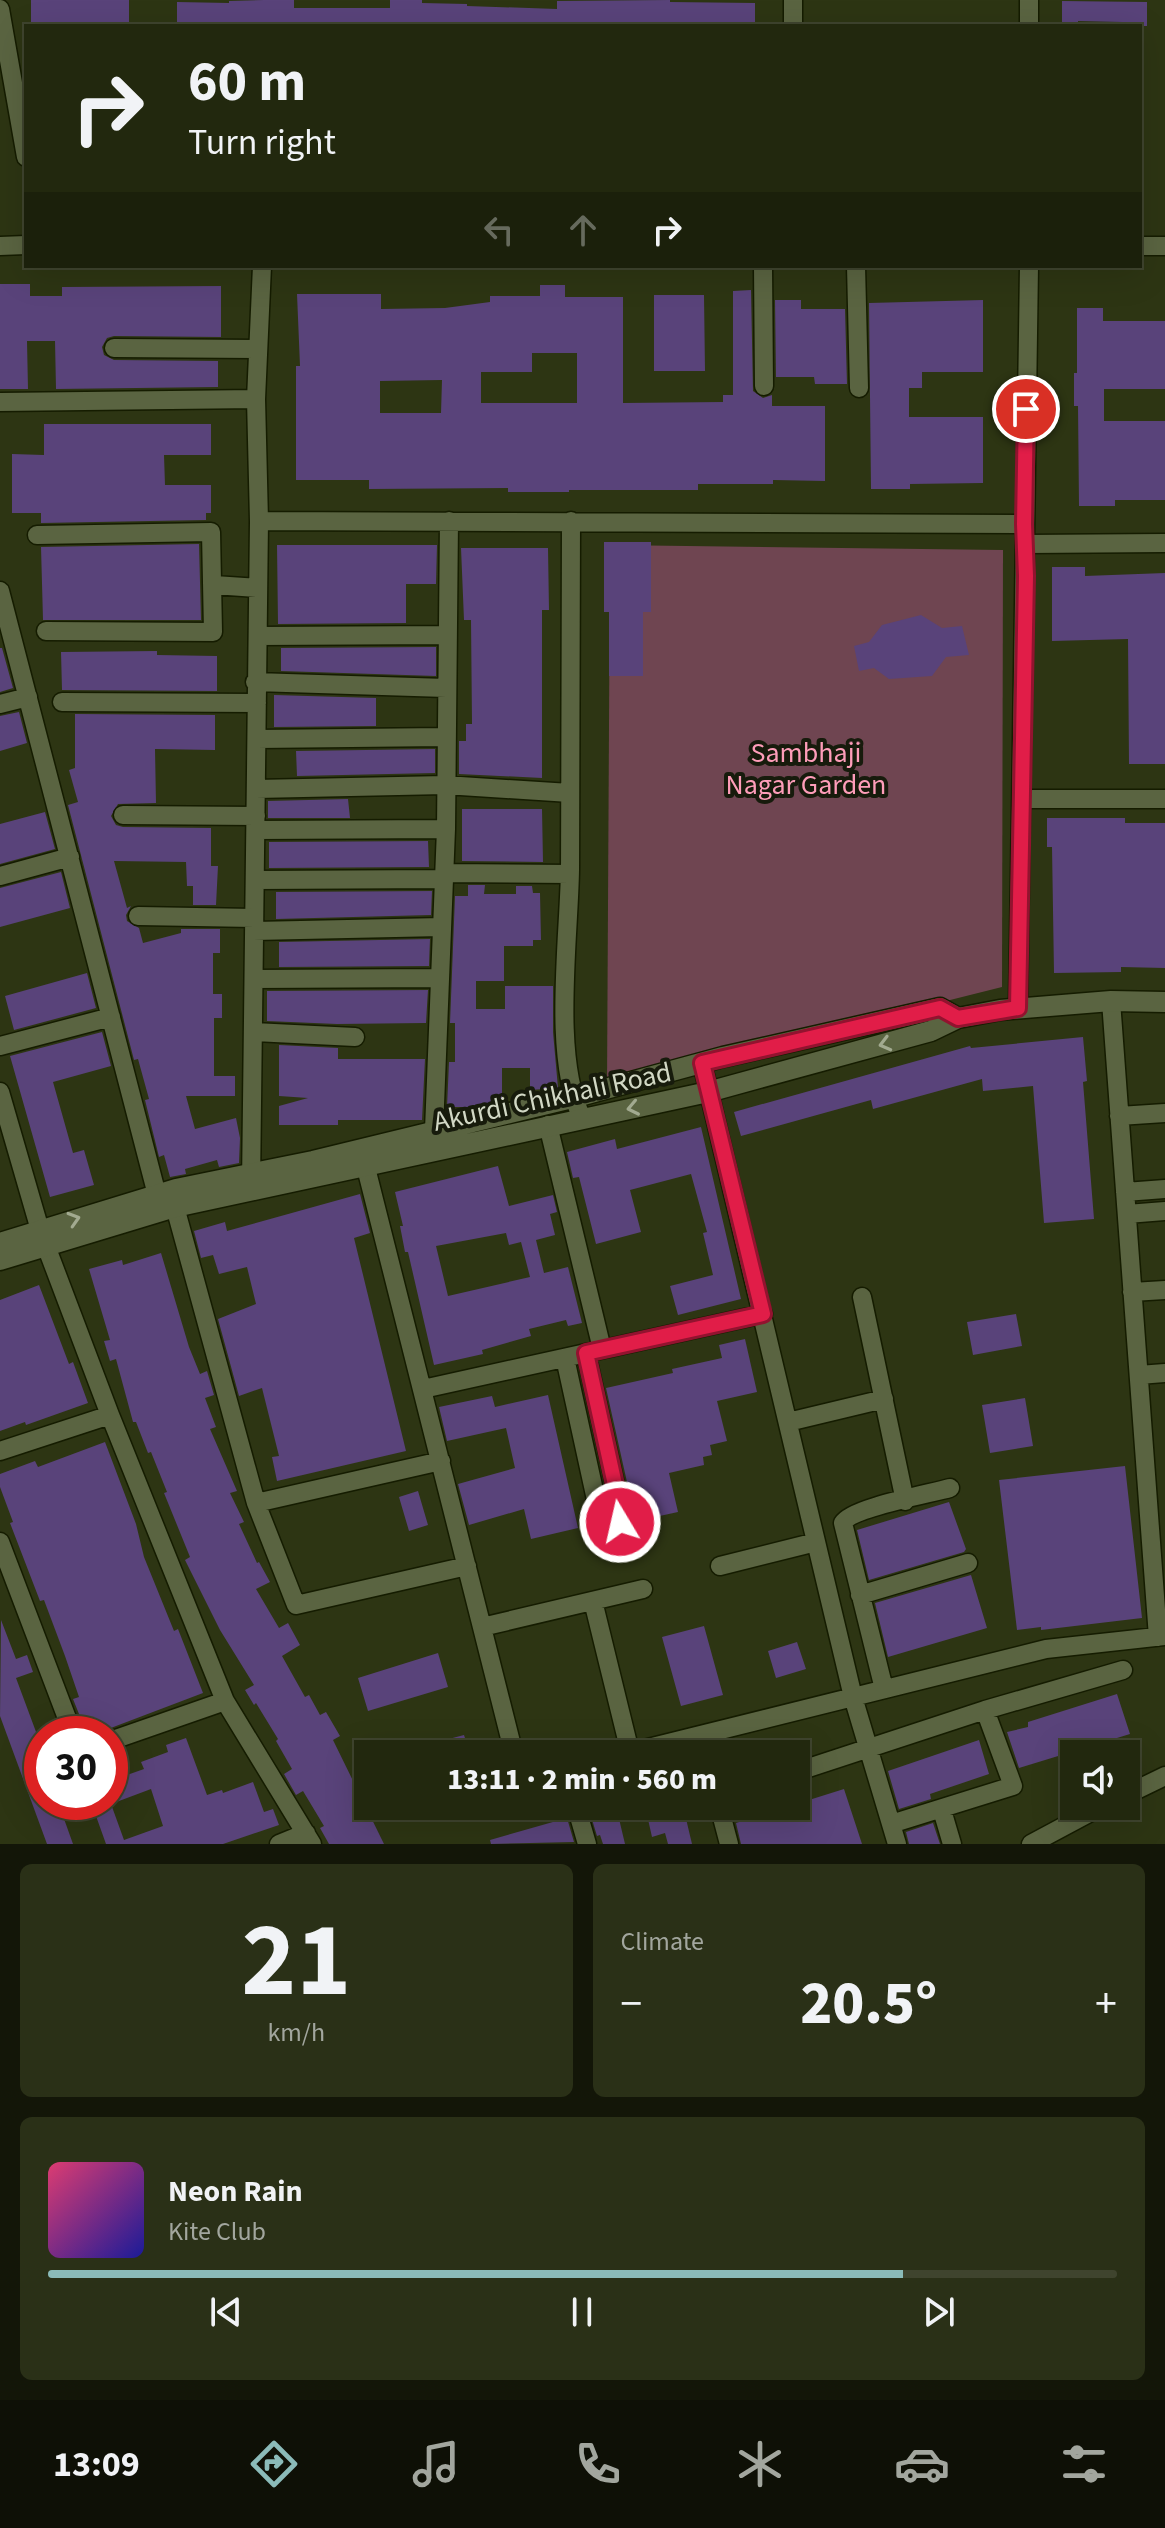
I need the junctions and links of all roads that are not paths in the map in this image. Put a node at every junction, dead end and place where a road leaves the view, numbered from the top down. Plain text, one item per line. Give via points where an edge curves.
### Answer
1 (793, 0) edge
2 (1029, 0) edge
3 (0, 9) edge
4 (793, 24) edge
5 (1029, 24) edge
6 (24, 146) edge
7 (24, 245) edge
8 (0, 246) edge
9 (1142, 246) edge
10 (1165, 246) edge
11 (262, 268) edge
12 (763, 268) edge
13 (856, 268) edge
14 (1029, 268) edge
15 (114, 348) dead end
16 (258, 349) junction
17 (764, 386) dead end
18 (859, 388) dead end
19 (256, 399) junction
20 (0, 402) edge
21 (259, 521) junction
22 (449, 521) junction
23 (571, 521) junction
24 (1024, 524) junction
25 (37, 535) dead end
26 (1165, 543) edge
27 (1027, 544) junction
28 (214, 585) junction
29 (258, 588) junction
30 (0, 591) edge
31 (46, 631) dead end
32 (447, 635) junction
33 (258, 636) junction
34 (255, 682) junction
35 (446, 688) junction
36 (28, 697) junction
37 (62, 702) dead end
38 (257, 703) junction
39 (0, 704) edge
40 (445, 737) junction
41 (257, 739) junction
42 (445, 785) junction
43 (256, 789) junction
44 (570, 793) junction
45 (1023, 799) junction
46 (1165, 799) edge
47 (123, 815) dead end
48 (256, 823) junction
49 (446, 829) junction
50 (70, 857) junction
51 (570, 874) junction
52 (0, 876) edge
53 (444, 876) junction
54 (255, 880) junction
55 (138, 916) dead end
56 (254, 925) junction
57 (442, 927) junction
58 (440, 978) junction
59 (254, 979) junction
60 (1111, 1001) junction
61 (1165, 1002) edge
62 (1018, 1008) junction
63 (111, 1017) junction
64 (958, 1018) junction
65 (253, 1032) junction
66 (355, 1037) dead end
67 (0, 1046) edge
68 (702, 1063) junction
69 (0, 1092) edge
70 (708, 1092) junction
71 (572, 1098) junction
72 (1165, 1113) edge
73 (1119, 1116) junction
74 (582, 1118) junction
75 (548, 1125) junction
76 (434, 1130) junction
77 (363, 1157) junction
78 (251, 1181) junction
79 (1165, 1189) edge
80 (1125, 1192) junction
81 (157, 1195) junction
82 (175, 1207) junction
83 (1165, 1211) edge
84 (1127, 1214) junction
85 (44, 1237) junction
86 (0, 1243) edge
87 (0, 1260) edge
88 (1165, 1290) edge
89 (1132, 1292) junction
90 (862, 1297) dead end
91 (763, 1314) junction
92 (594, 1351) junction
93 (565, 1358) junction
94 (1165, 1373) edge
95 (1139, 1375) junction
96 (423, 1389) junction
97 (884, 1399) junction
98 (110, 1415) junction
99 (788, 1422) junction
100 (0, 1451) edge
101 (441, 1461) junction
102 (950, 1488) dead end
103 (905, 1501) junction
104 (256, 1503) junction
105 (0, 1542) edge
106 (816, 1542) junction
107 (968, 1563) dead end
108 (467, 1566) junction
109 (720, 1566) dead end
110 (643, 1589) dead end
111 (860, 1595) junction
112 (593, 1601) junction
113 (482, 1627) junction
114 (1162, 1637) edge
115 (1123, 1670) dead end
116 (884, 1689) junction
117 (853, 1697) junction
118 (225, 1701) junction
119 (985, 1710) junction
120 (66, 1716) edge
121 (128, 1735) edge
122 (701, 1735) junction
123 (510, 1740) edge
124 (624, 1740) edge
125 (680, 1740) edge
126 (702, 1740) edge
127 (870, 1750) junction
128 (810, 1768) edge
129 (1165, 1776) edge
130 (1140, 1788) edge
131 (942, 1810) junction
132 (580, 1820) edge
133 (723, 1820) edge
134 (1076, 1820) edge
135 (891, 1824) junction
136 (309, 1839) edge
137 (279, 1844) edge
138 (587, 1844) edge
139 (729, 1844) edge
140 (897, 1844) edge
141 (952, 1844) edge
142 (1031, 1844) edge

1 - 4 street
2 - 5 street
3 - 6 street
7 - 8 street
9 - 10 street
11 - 16 street
12 - 17 street
13 - 18 street
14 - 24 street
15 - 16 street
16 - 19 street
19 - 20 street
19 - 21 street
21 - 22 street
21 - 29 street
22 - 23 street
22 - 32 street
23 - 24 street
23 - 44 street
24 - 27 street
25 - 28 street via 211,532
26 - 27 street
27 - 45 street
28 - 29 street
28 - 31 street via 213,632
29 - 33 street
30 - 36 street
32 - 33 street
32 - 35 street
33 - 34 street
34 - 35 street
34 - 38 street
35 - 40 street
36 - 39 street
36 - 50 street
37 - 38 street
38 - 41 street
40 - 41 street
40 - 42 street
41 - 43 street
42 - 43 street
42 - 44 street
42 - 49 street
43 - 48 street
44 - 51 street
45 - 46 street
45 - 62 street
47 - 48 street
48 - 49 street
48 - 54 street
49 - 53 street
50 - 52 street
50 - 63 street
51 - 53 street
51 - 71 street via 565,1033
53 - 54 street
53 - 57 street
54 - 56 street
55 - 56 street
56 - 57 street
56 - 59 street
57 - 58 street
58 - 59 street
58 - 76 street
59 - 65 street
60 - 61 main road, Akurdi Chikhali Road
60 - 62 main road, Akurdi Chikhali Road
60 - 73 street
62 - 64 main road, Akurdi Chikhali Road
63 - 67 street
63 - 81 street
64 - 68 main road via 940,1008
64 -> 70 main road, Akurdi Chikhali Road via 931,1031
65 - 66 street
65 - 78 street
68 - 70 street
68 - 71 main road
69 - 85 street
70 -> 74 main road, Akurdi Chikhali Road
70 - 91 street
71 - 74 street
71 - 76 main road
72 - 73 street
73 - 80 street
74 - 75 main road, Akurdi Chikhali Road
75 - 77 main road, Akurdi Chikhali Road
75 - 92 street
76 - 77 main road
77 - 78 main road
77 - 96 street
78 - 81 main road
78 - 82 main road
79 - 80 street
80 - 84 street
85 -> 81 main road
82 - 85 main road
82 - 104 street
83 - 84 street
84 - 89 street
85 - 86 main road
85 - 87 main road
85 - 98 street
88 - 89 street
89 - 95 street
90 - 97 street
91 - 92 street
91 - 99 street
92 - 93 street
92 - 93 street via 621,1512 620,1522 611,1528 602,1525
93 - 96 street
94 - 95 street
95 - 114 street
96 - 101 street
97 - 99 street
97 - 103 street
98 - 100 street
98 - 118 street
99 - 106 street
101 - 104 street
101 - 108 street
102 - 103 street
103 - 111 street via 862,1510 843,1523
104 - 108 street via 296,1605
105 - 120 street
106 - 109 street
106 - 117 street
107 - 111 street
108 - 113 street
110 - 112 street
111 - 116 street
112 - 113 street
112 - 124 street
113 - 123 street
114 - 116 street via 1046,1649
115 - 119 street
116 - 117 street
117 - 122 street
117 - 127 street
118 - 121 street
118 - 136 street
119 - 127 street
119 - 131 street via 1013,1786
122 - 125 street
122 - 126 street
127 - 128 street
127 - 135 street
129 - 130 street
131 - 135 street
131 - 141 street
132 - 138 street
133 - 139 street
134 - 142 street
135 - 140 street
136 - 137 street

